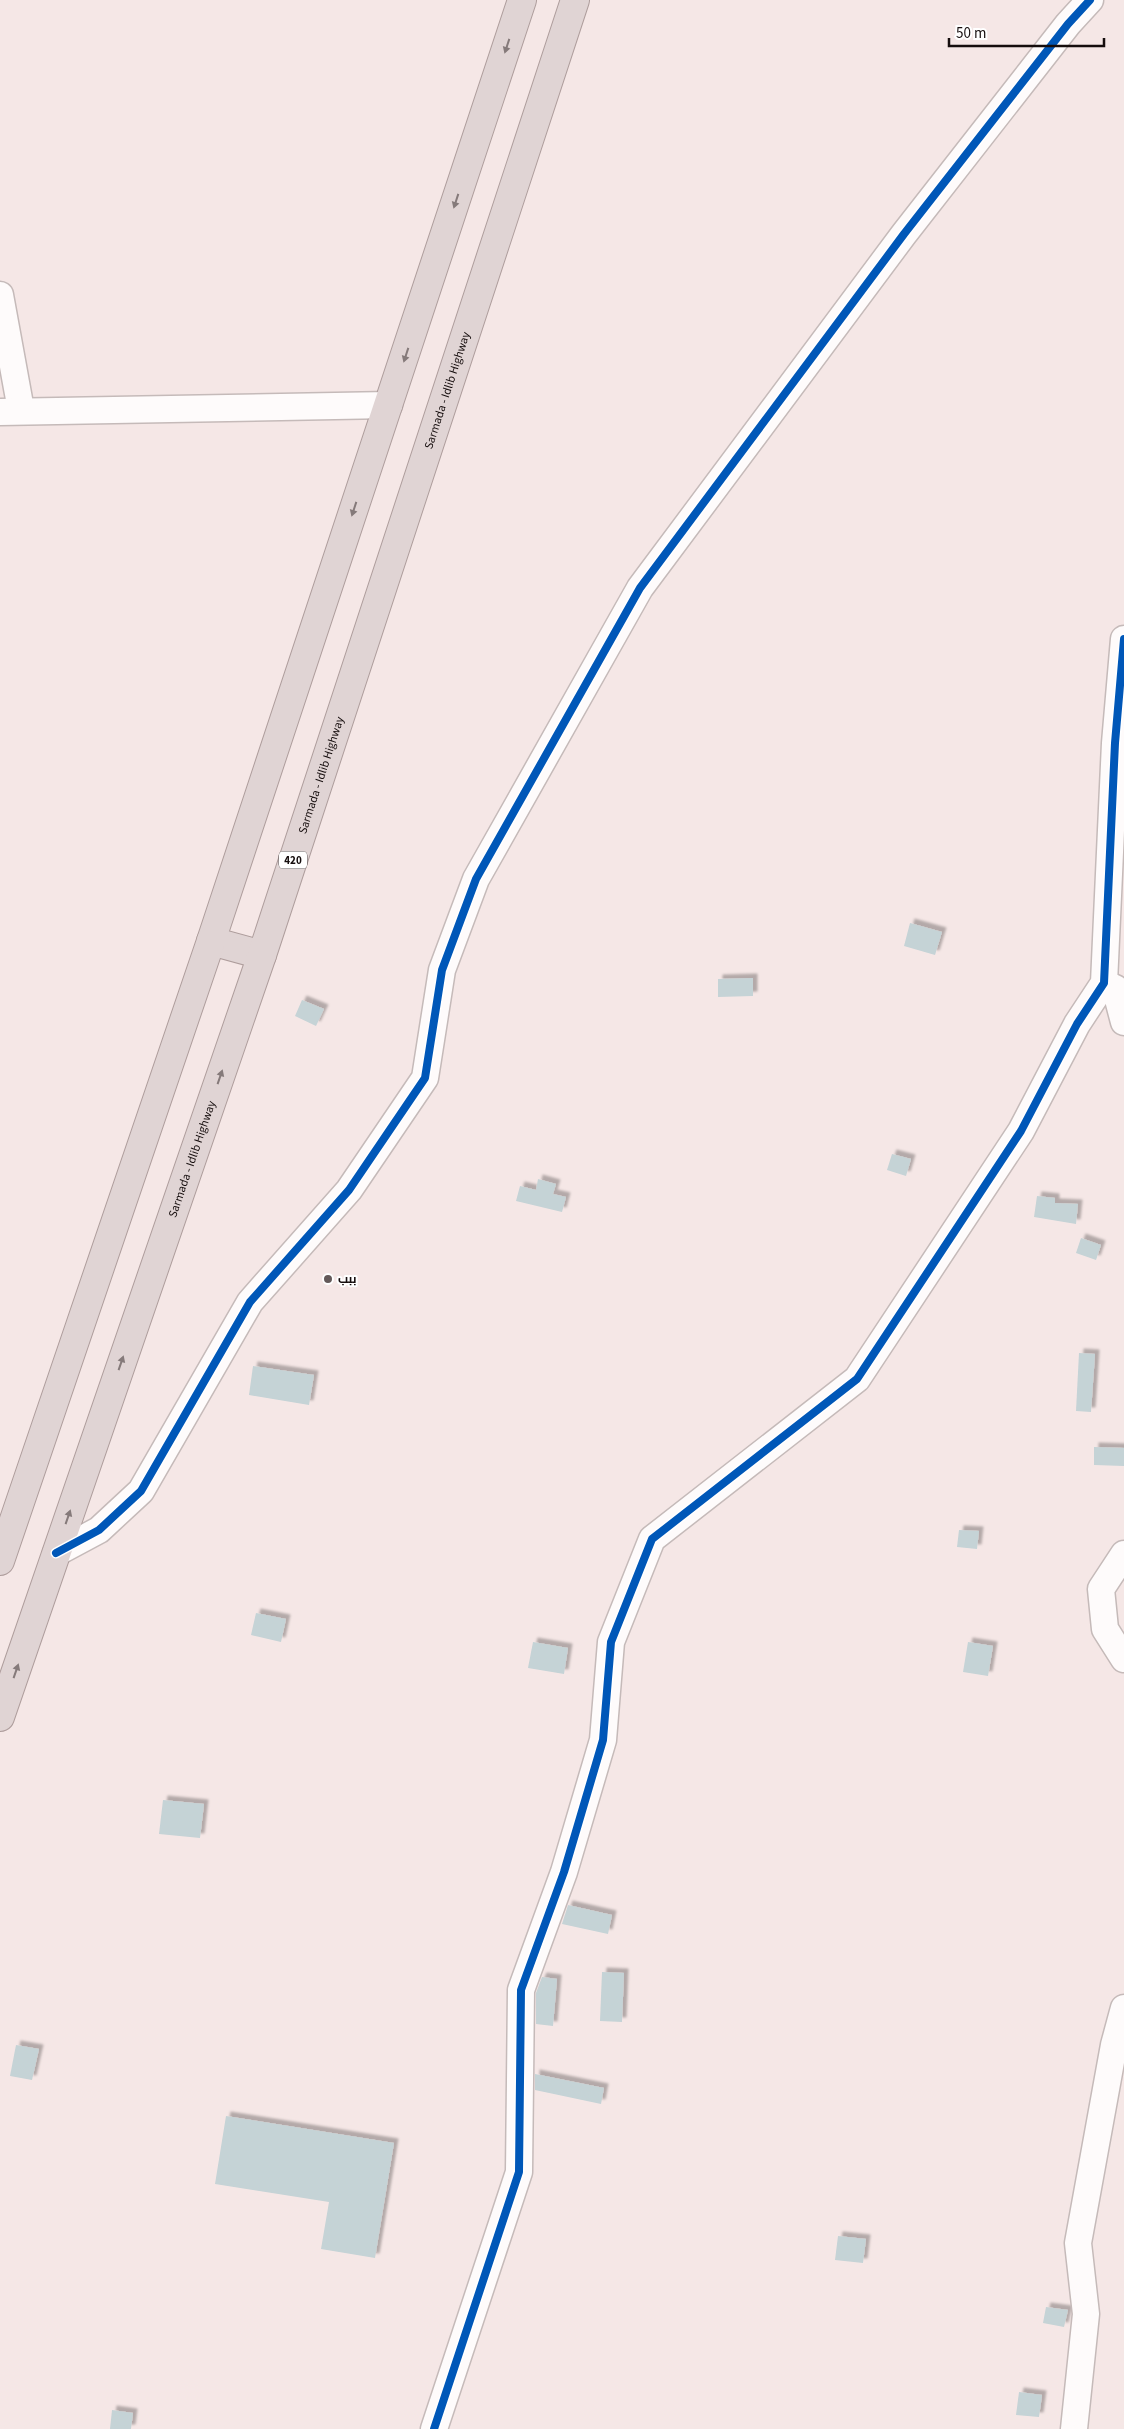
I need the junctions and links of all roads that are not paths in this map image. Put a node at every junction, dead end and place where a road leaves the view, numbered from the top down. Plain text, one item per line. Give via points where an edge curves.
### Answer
1 (522, 0) edge
2 (575, 0) edge
3 (1090, 0) edge
4 (0, 295) edge
5 (389, 405) junction
6 (10, 411) edge
7 (1124, 639) edge
8 (211, 941) junction
9 (262, 955) junction
10 (1104, 983) junction
11 (1124, 1022) edge
12 (56, 1554) junction
13 (1124, 1554) edge
14 (0, 1561) edge
15 (1124, 1659) edge
16 (0, 1717) edge
17 (1124, 2008) edge
18 (434, 2429) edge
19 (1074, 2429) edge

1 -> 5 highway
2 - 9 highway, Sarmada - Idlib Highway / 420
3 - 12 street via 904,234 640,588 476,879 442,970 425,1078 349,1190 250,1302 141,1491 99,1530
4 - 6 street
5 - 6 street
5 -> 8 highway
7 - 10 street via 1115,743
8 - 9 highway
8 - 14 highway
12 -> 9 highway, Sarmada - Idlib Highway / 420
10 - 11 street via 1115,988
10 - 18 street via 1077,1024 1021,1132 857,1379 652,1539 611,1642 603,1740 564,1872 521,1990 520,2172
16 -> 12 highway, Sarmada - Idlib Highway / 420
13 - 15 street via 1101,1589 1105,1629
17 - 19 street via 1114,2045 1078,2243 1086,2314

